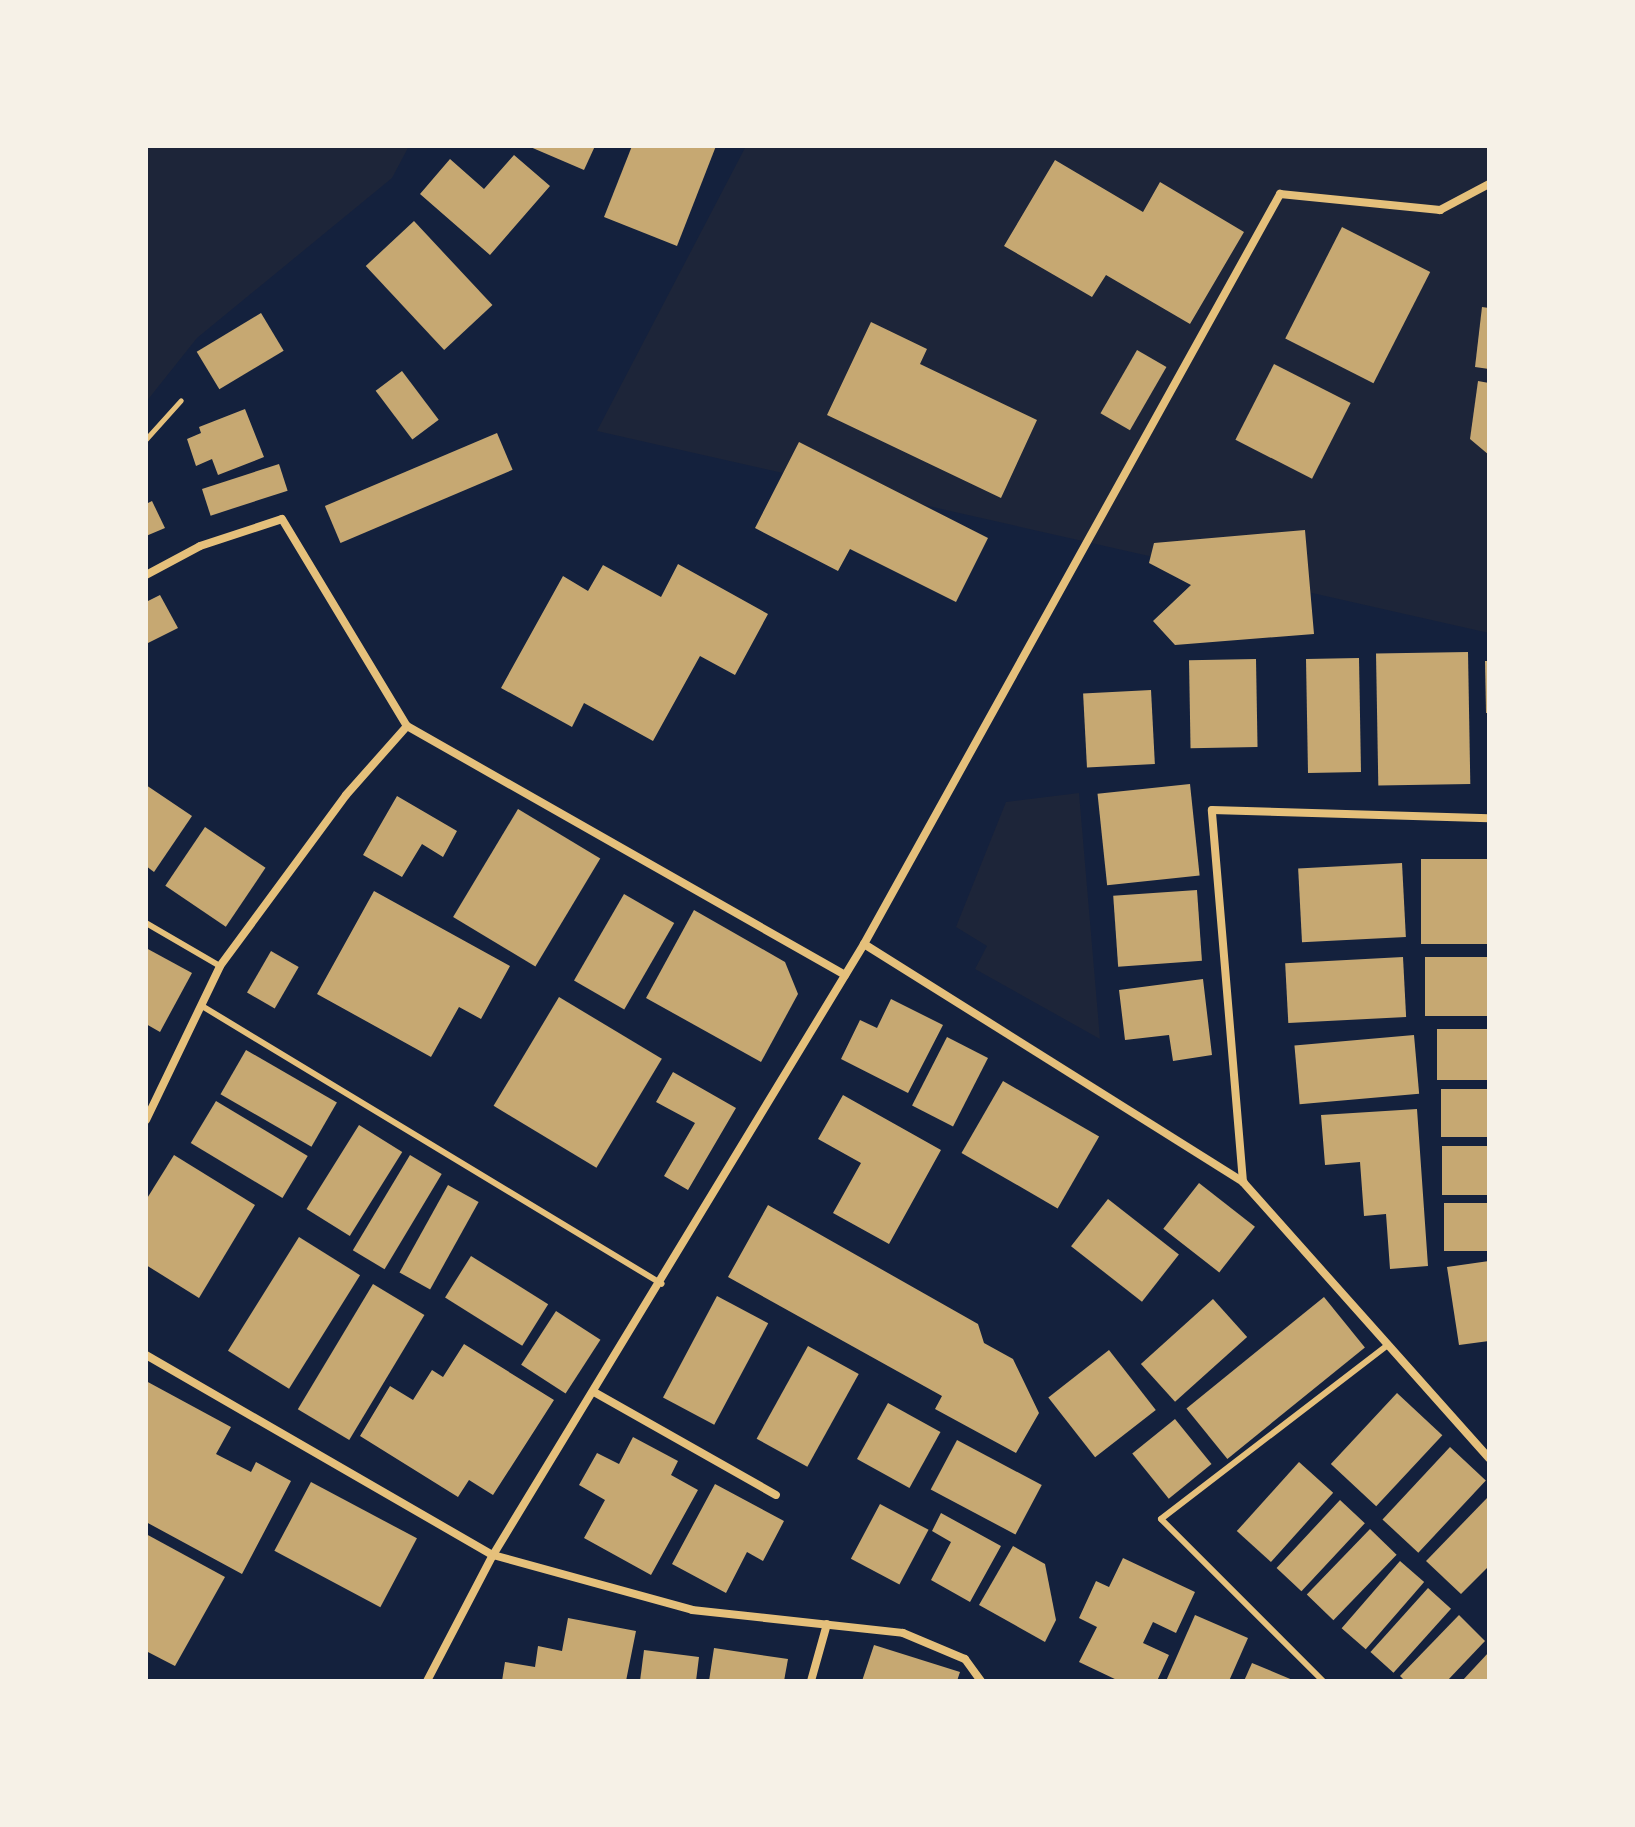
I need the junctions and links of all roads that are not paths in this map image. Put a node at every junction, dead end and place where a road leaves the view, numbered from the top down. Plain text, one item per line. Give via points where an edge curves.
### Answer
1 (1489, 184) edge
2 (146, 575) edge
3 (407, 726) junction
4 (1489, 818) edge
5 (146, 923) edge
6 (864, 944) junction
7 (220, 966) junction
8 (845, 975) junction
9 (202, 1006) junction
10 (146, 1120) edge
11 (1243, 1182) junction
12 (662, 1284) junction
13 (1388, 1345) junction
14 (146, 1355) edge
15 (594, 1392) junction
16 (1489, 1458) edge
17 (776, 1495) dead end
18 (493, 1555) junction
19 (827, 1624) junction
20 (427, 1681) edge
21 (811, 1681) edge
22 (981, 1681) edge
23 (1323, 1681) edge

1 - 6 street via 1440,210 1280,194
2 - 3 street via 200,546 282,519
3 - 7 street via 346,795
3 - 8 street
4 - 11 street via 1212,810
5 - 7 lane
6 - 8 street
6 - 11 street
7 - 9 street
8 - 12 street
9 - 10 street
9 - 12 lane
11 - 13 street
12 - 15 street
13 - 16 street
13 - 23 lane via 1161,1519
14 - 18 street
15 - 17 street
15 - 18 street
18 - 19 street via 692,1610
18 - 20 street
19 - 21 street
19 - 22 street via 903,1633 965,1659

